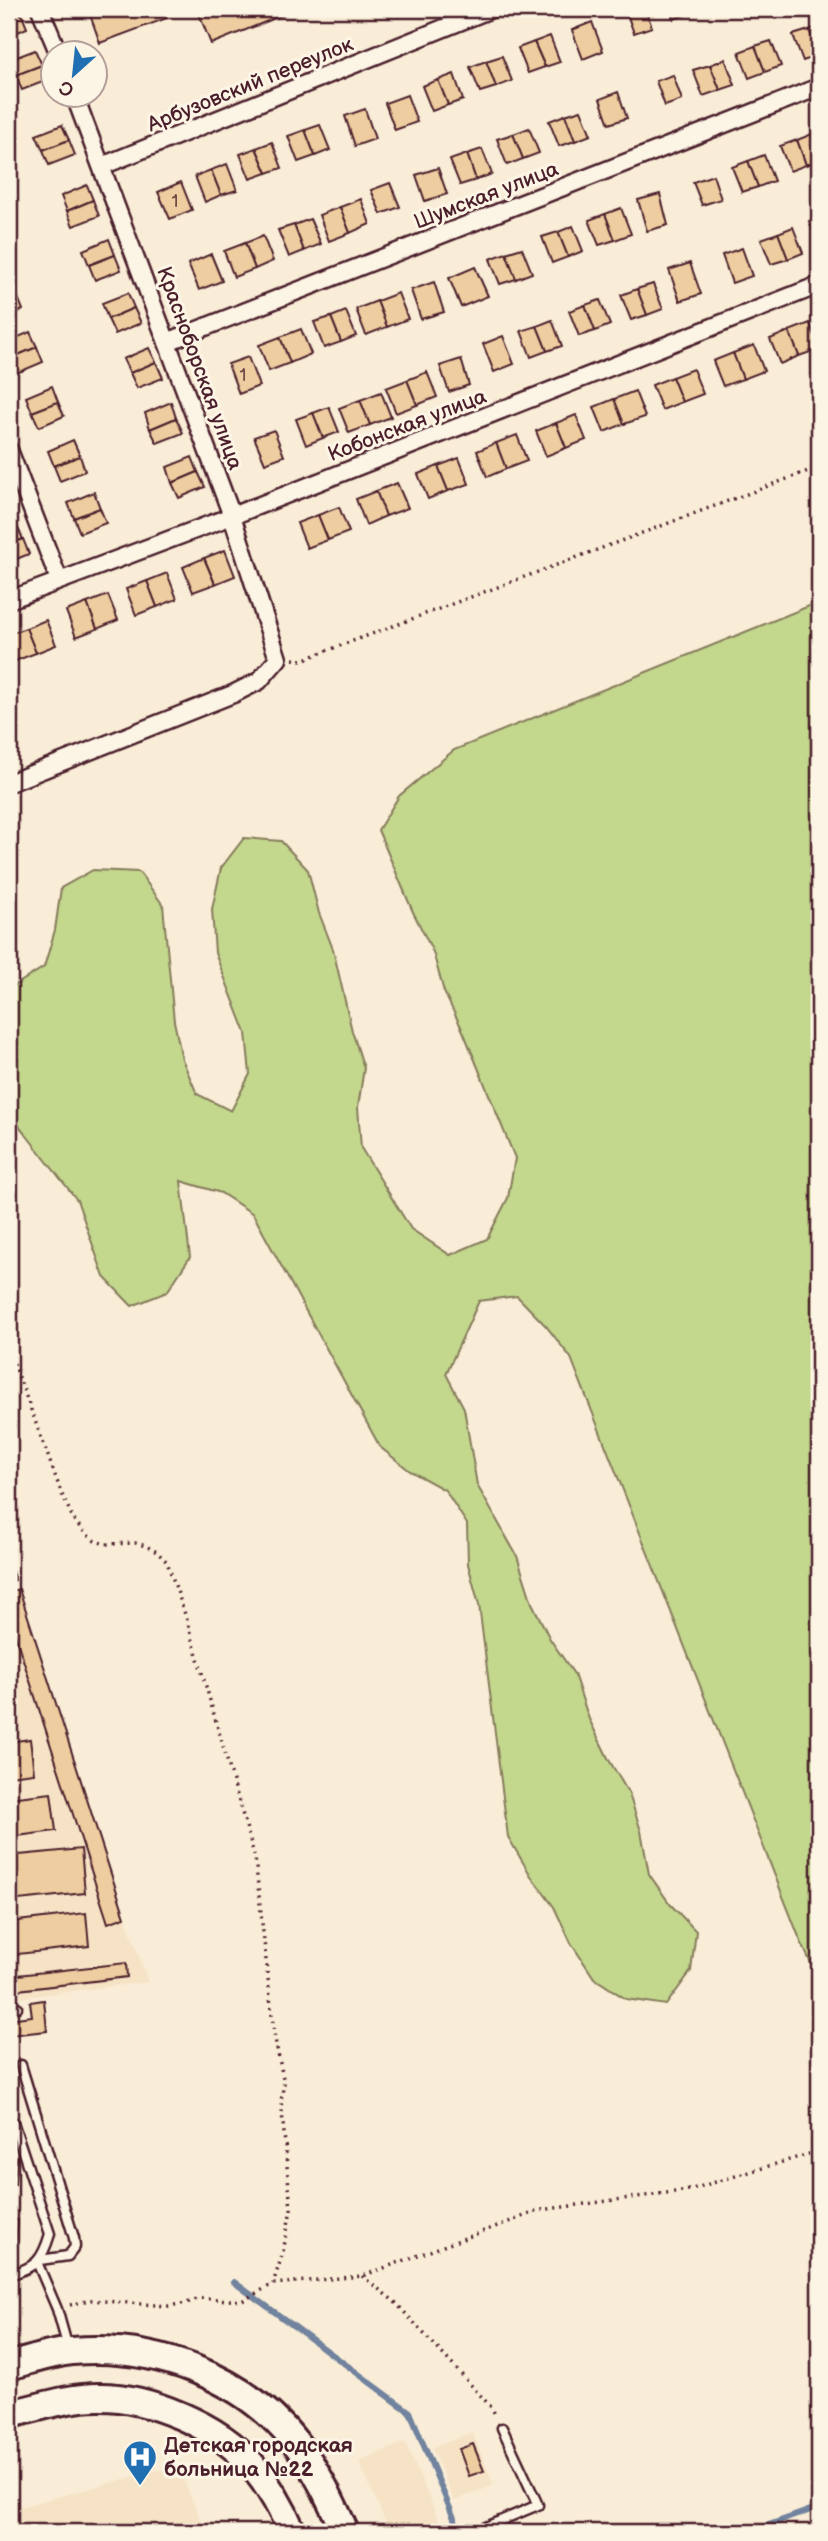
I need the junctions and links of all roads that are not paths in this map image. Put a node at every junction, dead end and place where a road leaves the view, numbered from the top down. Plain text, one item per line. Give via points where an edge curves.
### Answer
1 (40, 9) edge
2 (491, 9) edge
3 (52, 38) edge
4 (819, 87) edge
5 (79, 108) edge
6 (102, 166) junction
7 (819, 285) edge
8 (167, 342) junction
9 (9, 450) edge
10 (232, 516) junction
11 (60, 580) junction
12 (9, 600) edge
13 (9, 783) edge
14 (21, 2064) dead end
15 (9, 2119) edge
16 (38, 2261) junction
17 (9, 2275) edge
18 (69, 2351) junction
19 (9, 2366) edge
20 (9, 2414) edge
21 (502, 2428) road end
22 (292, 2532) edge
23 (345, 2532) edge
24 (474, 2532) edge

1 - 3 street
2 - 6 street, Арбузовский переулок
4 - 8 street, Шумская улица
5 - 6 street, Красноборская улица
6 - 8 street, Красноборская улица
7 - 10 street, Кобонская улица
8 - 10 street, Красноборская улица
9 - 11 street
10 - 11 street, Кобонская улица
10 - 13 street, Красноборская улица via 278,659 259,681 233,694
11 - 12 street, Кобонская улица
14 - 16 lane via 75,2247 68,2256
15 - 16 lane via 50,2234
16 - 17 lane
16 - 18 lane
18 - 19 main road
18 - 23 main road via 134,2352 170,2360 231,2386 267,2412 295,2442 324,2485
20 - 22 main road via 98,2397 160,2407 192,2421 249,2462
21 - 24 lane via 538,2505

